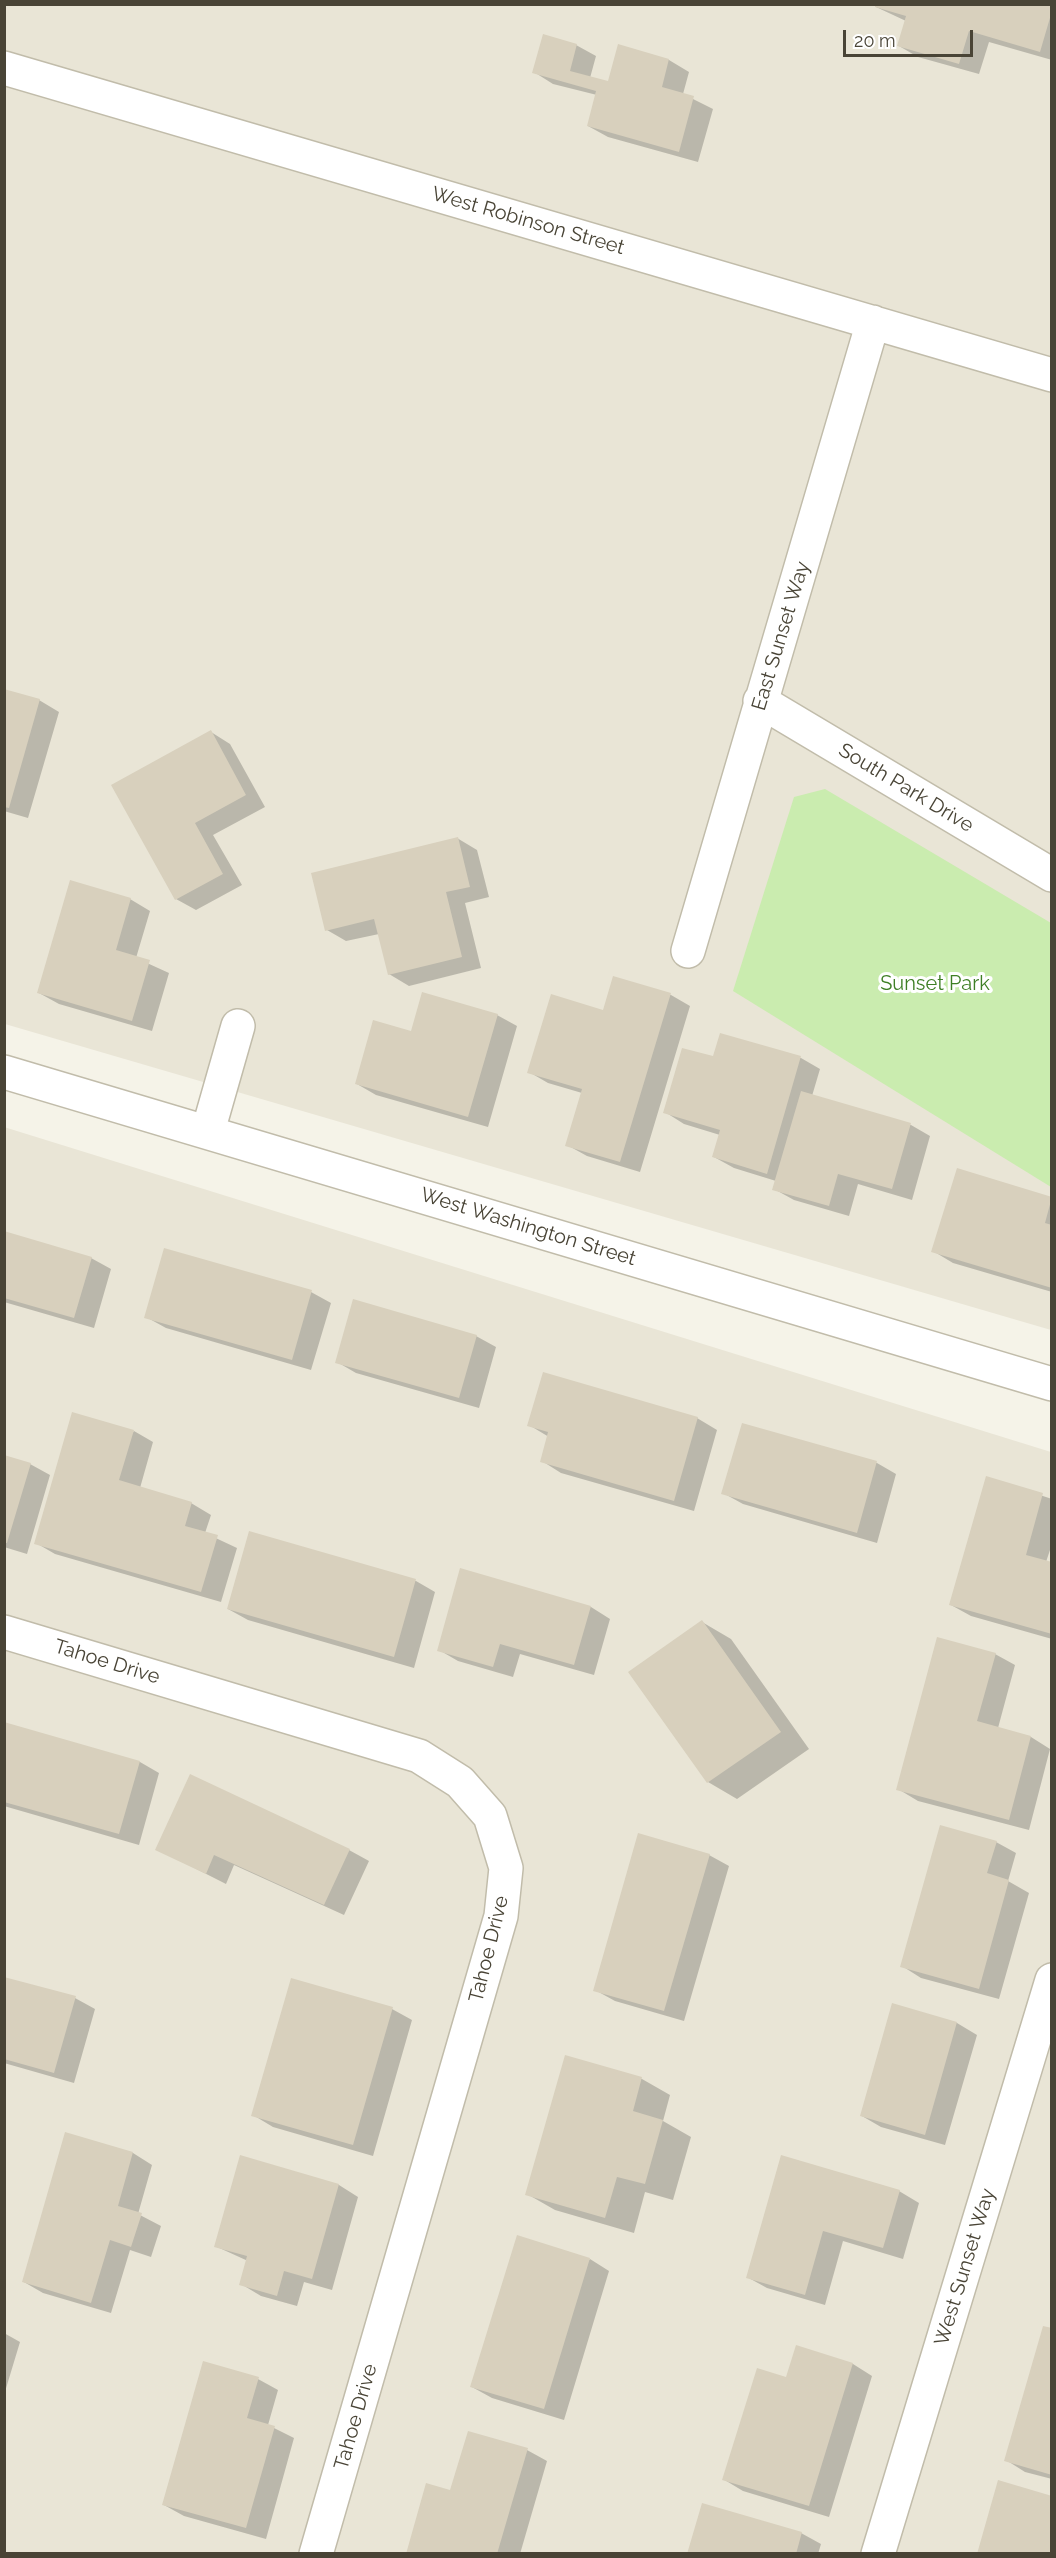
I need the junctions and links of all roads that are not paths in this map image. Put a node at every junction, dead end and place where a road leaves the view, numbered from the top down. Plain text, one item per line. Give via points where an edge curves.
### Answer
1 (4, 68) edge
2 (873, 322) junction
3 (1052, 375) edge
4 (760, 701) junction
5 (1052, 874) edge
6 (688, 951) dead end
7 (238, 1026) dead end
8 (4, 1072) edge
9 (208, 1131) junction
10 (1052, 1384) edge
11 (4, 1632) edge
12 (1052, 1980) edge
13 (316, 2553) edge
14 (878, 2553) edge

1 - 2 street, West Robinson Street
2 - 3 street, West Robinson Street
2 - 4 street, East Sunset Way
4 - 5 street, South Park Drive
4 - 6 street, East Sunset Way
7 - 9 street
8 - 9 street, West Washington Street
9 - 10 street, West Washington Street
11 - 13 street, Tahoe Drive via 418,1756 460,1782 490,1816 506,1868 501,1916
12 - 14 street, West Sunset Way

